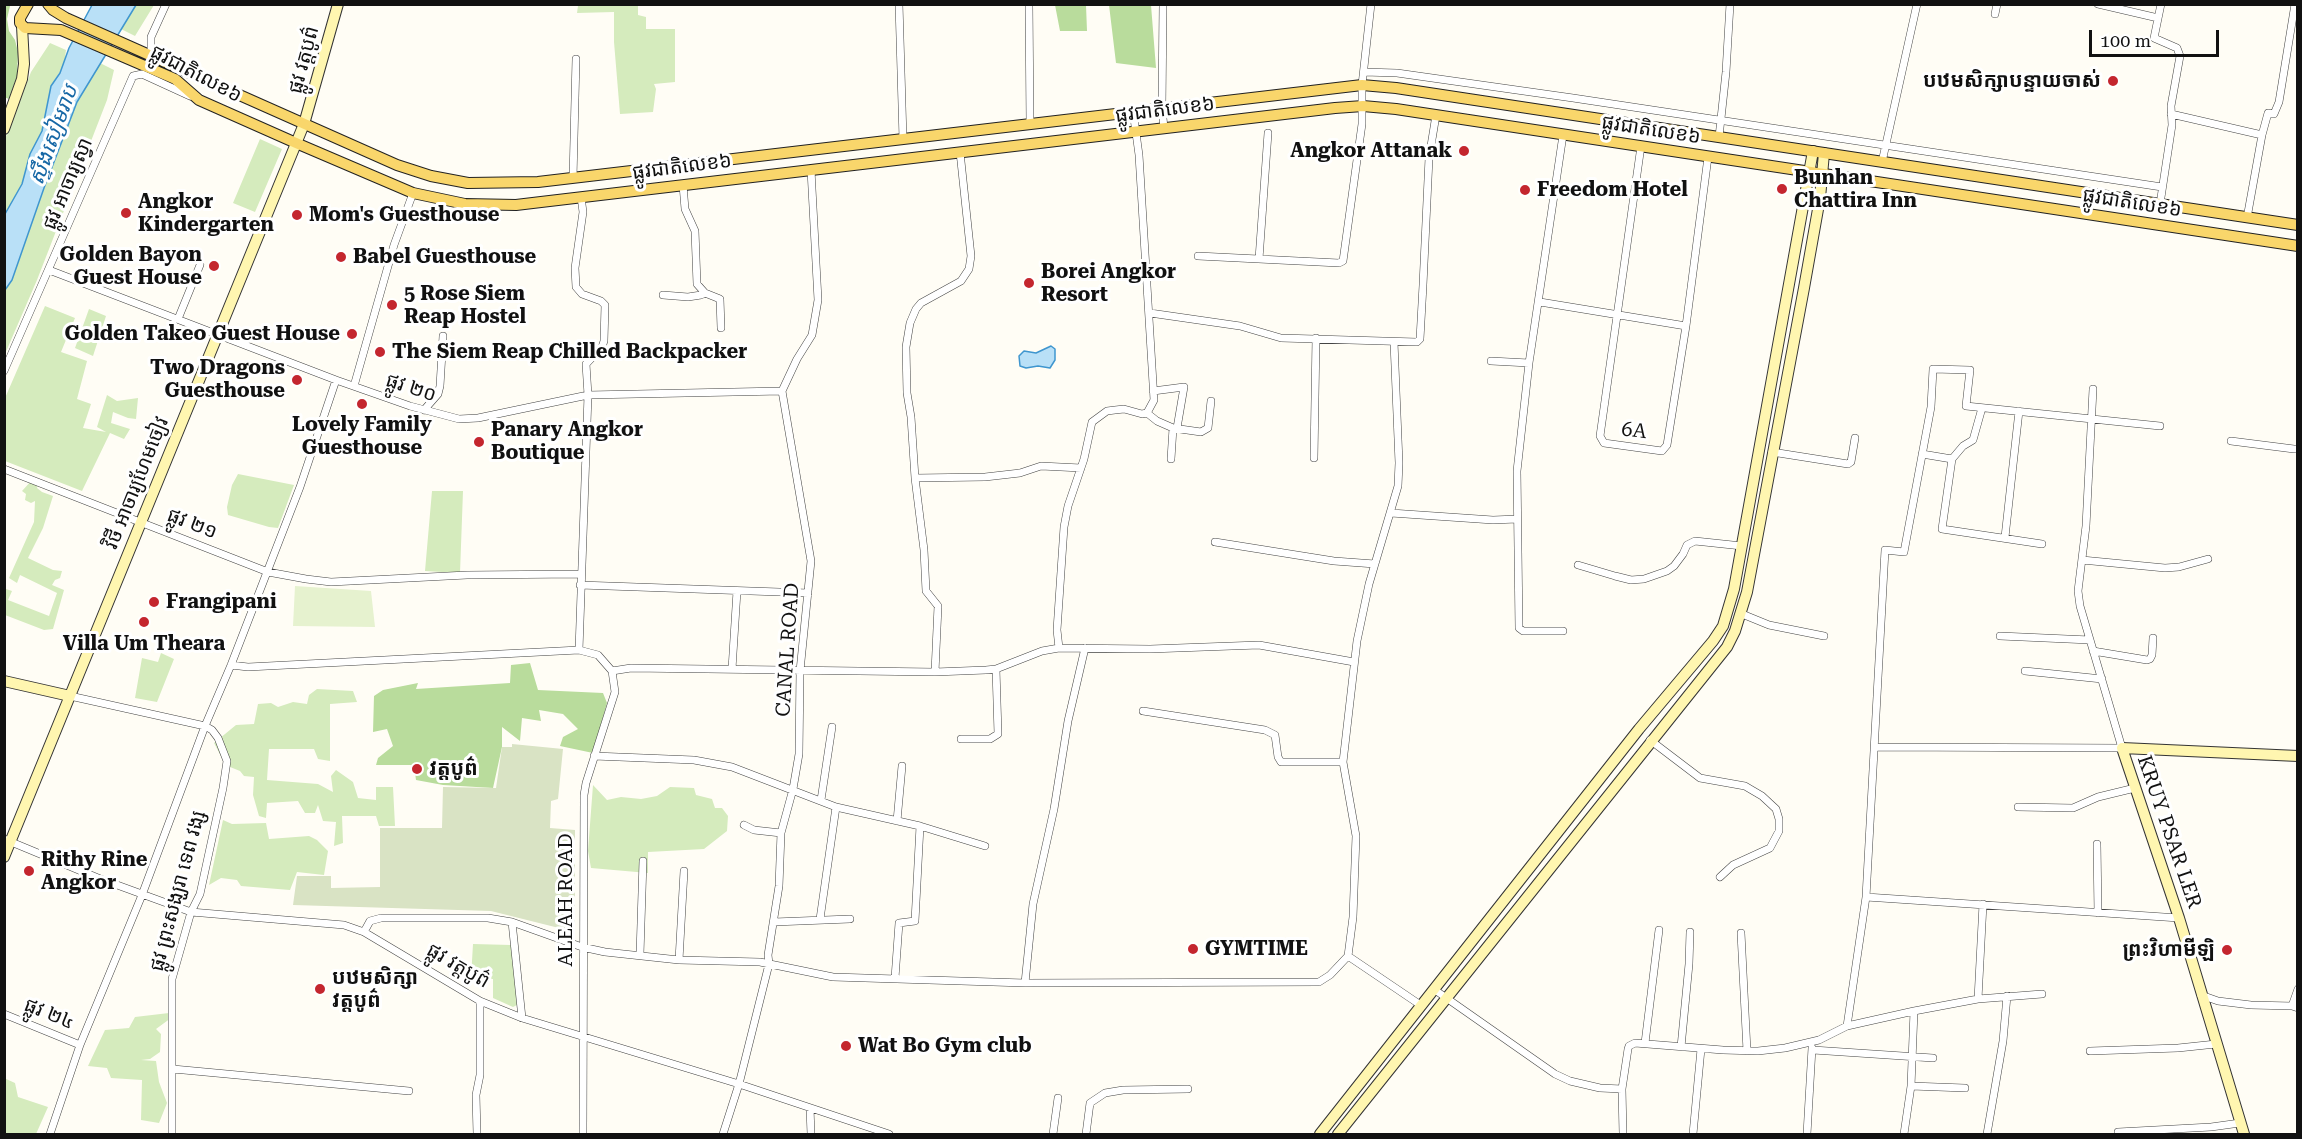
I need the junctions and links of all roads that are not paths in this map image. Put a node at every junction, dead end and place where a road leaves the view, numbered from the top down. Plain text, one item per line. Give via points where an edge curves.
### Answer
1 (48, 4) edge
2 (166, 4) edge
3 (338, 4) edge
4 (899, 4) edge
5 (1029, 4) edge
6 (1163, 4) edge
7 (1371, 4) edge
8 (1731, 4) edge
9 (1917, 4) edge
10 (1997, 4) edge
11 (2098, 4) edge
12 (2161, 4) edge
13 (2295, 4) edge
14 (24, 6) edge
15 (1995, 14) dead end
16 (60, 15) junction
17 (2158, 18) junction
18 (22, 26) junction
19 (154, 57) junction
20 (576, 59) dead end
21 (1364, 72) junction
22 (1362, 85) junction
23 (199, 100) junction
24 (1363, 106) junction
25 (1162, 108) junction
26 (1133, 111) junction
27 (2170, 114) junction
28 (1436, 115) junction
29 (1720, 120) junction
30 (1030, 123) junction
31 (304, 124) junction
32 (1164, 128) junction
33 (4, 129) edge
34 (1137, 131) junction
35 (1268, 133) dead end
36 (1563, 135) junction
37 (2262, 135) junction
38 (1719, 137) junction
39 (903, 139) junction
40 (296, 143) junction
41 (1886, 145) junction
42 (1641, 146) junction
43 (1813, 151) junction
44 (960, 152) junction
45 (1824, 153) junction
46 (1708, 157) junction
47 (1967, 157) junction
48 (1882, 162) junction
49 (811, 170) junction
50 (1816, 173) junction
51 (2067, 173) junction
52 (1964, 174) junction
53 (573, 178) junction
54 (683, 185) junction
55 (2162, 187) junction
56 (2065, 190) junction
57 (413, 193) junction
58 (581, 197) junction
59 (2160, 204) junction
60 (2247, 218) junction
61 (2298, 225) edge
62 (2298, 246) edge
63 (1198, 256) dead end
64 (1260, 259) junction
65 (200, 266) dead end
66 (49, 270) junction
67 (705, 293) junction
68 (663, 295) dead end
69 (1540, 302) junction
70 (1150, 313) junction
71 (1617, 314) junction
72 (178, 319) junction
73 (1686, 326) junction
74 (721, 328) dead end
75 (218, 334) junction
76 (443, 336) dead end
77 (1316, 338) junction
78 (1394, 342) junction
79 (1491, 361) dead end
80 (1529, 363) junction
81 (4, 371) edge
82 (336, 380) junction
83 (354, 386) junction
84 (2093, 389) dead end
85 (782, 391) junction
86 (1153, 391) junction
87 (588, 395) junction
88 (1211, 401) dead end
89 (1982, 408) junction
90 (424, 410) junction
91 (2019, 411) junction
92 (1147, 412) junction
93 (2092, 420) junction
94 (2160, 426) dead end
95 (1175, 428) junction
96 (1855, 438) dead end
97 (2231, 441) dead end
98 (2294, 449) dead end
99 (1772, 452) junction
100 (1922, 454) junction
101 (1314, 458) dead end
102 (1171, 459) dead end
103 (1952, 459) junction
104 (1081, 468) junction
105 (4, 469) edge
106 (915, 478) junction
107 (1391, 513) junction
108 (1517, 519) junction
109 (141, 522) junction
110 (2005, 537) junction
111 (1215, 542) dead end
112 (2042, 544) dead end
113 (1742, 546) junction
114 (2208, 559) dead end
115 (2082, 560) junction
116 (1375, 564) junction
117 (1578, 565) dead end
118 (268, 572) junction
119 (580, 574) junction
120 (580, 585) junction
121 (737, 591) junction
122 (808, 593) junction
123 (1742, 614) junction
124 (1563, 632) dead end
125 (1824, 636) dead end
126 (2000, 636) dead end
127 (2153, 638) dead end
128 (2090, 640) junction
129 (1059, 648) junction
130 (1084, 648) junction
131 (579, 650) junction
132 (2093, 651) junction
133 (1354, 662) junction
134 (231, 665) junction
135 (732, 669) junction
136 (996, 669) junction
137 (612, 671) junction
138 (800, 671) junction
139 (2025, 671) dead end
140 (935, 672) junction
141 (2102, 680) junction
142 (4, 681) edge
143 (70, 696) junction
144 (1143, 711) dead end
145 (205, 726) junction
146 (832, 727) dead end
147 (961, 739) dead end
148 (1650, 740) junction
149 (1875, 747) junction
150 (2122, 748) junction
151 (594, 756) junction
152 (2298, 756) edge
153 (1343, 762) junction
154 (902, 766) dead end
155 (2135, 788) junction
156 (793, 789) junction
157 (821, 800) junction
158 (836, 807) junction
159 (2018, 807) dead end
160 (897, 821) junction
161 (744, 825) dead end
162 (920, 826) junction
163 (781, 832) junction
164 (8, 840) edge
165 (2097, 844) dead end
166 (985, 846) dead end
167 (4, 857) edge
168 (643, 861) dead end
169 (684, 871) dead end
170 (1720, 877) dead end
171 (142, 896) junction
172 (1866, 897) junction
173 (1983, 904) junction
174 (191, 912) junction
175 (2098, 913) junction
176 (2179, 918) junction
177 (820, 919) junction
178 (850, 919) dead end
179 (512, 922) junction
180 (774, 922) junction
181 (1659, 930) dead end
182 (364, 932) junction
183 (1689, 932) dead end
184 (1741, 933) dead end
185 (582, 947) junction
186 (640, 954) junction
187 (1348, 956) junction
188 (679, 960) junction
189 (769, 964) junction
190 (895, 978) junction
191 (1025, 983) junction
192 (2298, 989) edge
193 (1435, 990) junction
194 (2042, 993) dead end
195 (2202, 995) junction
196 (2007, 996) junction
197 (1447, 998) junction
198 (1978, 999) junction
199 (480, 1001) junction
200 (1422, 1006) junction
201 (2295, 1007) edge
202 (1914, 1011) junction
203 (4, 1014) edge
204 (522, 1018) junction
205 (1847, 1026) junction
206 (583, 1038) junction
207 (1645, 1043) junction
208 (2216, 1044) junction
209 (80, 1045) junction
210 (1812, 1046) junction
211 (1681, 1047) junction
212 (1701, 1049) junction
213 (1747, 1051) junction
214 (2090, 1051) dead end
215 (1913, 1057) junction
216 (1934, 1058) dead end
217 (173, 1069) junction
218 (739, 1084) junction
219 (1911, 1086) junction
220 (1965, 1088) dead end
221 (1188, 1089) dead end
222 (1622, 1089) junction
223 (409, 1091) dead end
224 (1058, 1098) dead end
225 (810, 1108) junction
226 (2242, 1129) edge
227 (2118, 1132) dead end
228 (50, 1134) edge
229 (172, 1134) edge
230 (477, 1134) edge
231 (583, 1134) edge
232 (723, 1134) edge
233 (811, 1134) edge
234 (889, 1134) edge
235 (1053, 1134) edge
236 (1086, 1134) edge
237 (1320, 1134) edge
238 (1338, 1134) edge
239 (1623, 1134) edge
240 (1693, 1134) edge
241 (1807, 1134) edge
242 (1904, 1134) edge
243 (1987, 1134) edge

1 - 16 main road
2 - 19 street via 151,37
3 - 31 main road, ផ្លូវ វត្តបូព៌
4 - 39 street
5 - 30 street
6 - 25 street
7 - 21 street
8 - 29 street
9 - 41 street
10 - 15 street
11 - 17 street
12 - 17 street
13 - 37 street via 2279,102 2274,114 2268,113
14 - 16 main road
14 - 18 main road
16 - 19 main road, ផ្លូវជាតិលេខ៦
17 - 27 street via 2154,38 2180,51
18 - 23 main road, ផ្លូវជាតិលេខ៦ via 67,32 175,80
18 - 33 main road via 22,79
19 - 31 main road, ផ្លូវជាតិលេខ៦
20 - 53 street
21 - 22 street
21 - 29 street via 1397,73
22 - 24 street
22 - 25 main road, ផ្លូវជាតិលេខ៦
22 - 38 main road, ផ្លូវជាតិលេខ៦
23 - 40 main road, ផ្លូវជាតិលេខ៦
23 - 66 street, ផ្លូវ អាចារ្យស្វា via 142,74 133,76
24 - 28 main road, ផ្លូវជាតិលេខ៦
24 - 32 main road, ផ្លូវជាតិលេខ៦
24 - 64 street via 1343,261
25 - 26 main road, ផ្លូវជាតិលេខ៦
25 - 32 street
26 - 30 main road, ផ្លូវជាតិលេខ៦
26 - 34 street
27 - 37 street
27 - 55 street via 2172,125
28 - 36 main road, ផ្លូវជាតិលេខ៦
28 - 78 street via 1429,158 1420,339 1413,343
29 - 38 street
29 - 41 street
30 - 39 main road, ផ្លូវជាតិលេខ៦
31 - 40 main road, វិថី អាចារ្យហែមចៀវ
31 - 53 main road, ផ្លូវជាតិលេខ៦ via 409,170 449,180 512,184
32 - 34 main road, ផ្លូវជាតិលេខ៦
34 - 44 main road, ផ្លូវជាតិលេខ៦
34 - 70 street
35 - 64 street
36 - 42 main road, ផ្លូវជាតិលេខ៦
36 - 69 street
37 - 60 street
38 - 43 main road, ផ្លូវជាតិលេខ៦
39 - 53 main road, ផ្លូវជាតិលេខ៦
40 - 57 main road, ផ្លូវជាតិលេខ៦
40 - 75 main road, វិថី អាចារ្យហែមចៀវ
41 - 47 street
41 - 48 street
42 - 46 main road, ផ្លូវជាតិលេខ៦
42 - 71 street, 6A
43 - 45 main road, ផ្លូវជាតិលេខ៦
43 - 50 main road
44 - 49 main road, ផ្លូវជាតិលេខ៦
44 - 106 street via 969,269 961,280 921,303 912,316 907,335 906,379
45 - 48 main road, ផ្លូវជាតិលេខ៦
45 - 50 main road
46 - 50 main road, ផ្លូវជាតិលេខ៦
46 - 73 street, 6A
47 - 51 street
47 - 52 street
48 - 52 main road, ផ្លូវជាតិលេខ៦
49 - 54 main road, ផ្លូវជាតិលេខ៦
49 - 85 street via 818,300 812,335
50 - 62 main road, ផ្លូវជាតិលេខ៦
50 - 99 main road via 1820,198
50 - 113 main road
51 - 55 street
51 - 56 street
52 - 56 main road, ផ្លូវជាតិលេខ៦
54 - 58 main road, ផ្លូវជាតិលេខ៦
54 - 67 street via 685,209 695,231 697,284
55 - 59 street
56 - 59 main road, ផ្លូវជាតិលេខ៦
57 - 58 main road, ផ្លូវជាតិលេខ៦ via 490,205
57 - 83 street
58 - 87 street via 576,287 605,305 604,341 586,364
59 - 60 main road, ផ្លូវជាតិលេខ៦
60 - 61 main road, ផ្លូវជាតិលេខ៦
63 - 64 street
65 - 72 street
66 - 72 street, ផ្លូវ ២០
66 - 81 street, ផ្លូវ អាចារ្យស្វា
67 - 68 street via 688,297
67 - 74 street via 720,299
69 - 71 street
69 - 80 street
70 - 77 street via 1240,326 1281,338
70 - 86 street
71 - 73 street
71 - 73 street, 6A via 1600,436 1604,443 1662,451 1665,448
72 - 75 street, ផ្លូវ ២០
75 - 82 street, ផ្លូវ ២០
75 - 109 main road, វិថី អាចារ្យហែមចៀវ
76 - 90 street via 438,394
77 - 78 street
77 - 101 street
78 - 107 street via 1399,463
79 - 80 street
80 - 108 street via 1517,471
82 - 83 street, ផ្លូវ ២០
82 - 118 street
83 - 90 street, ផ្លូវ ២០
84 - 93 street
85 - 87 street, ផ្លូវ ២០
85 - 122 street, CANAL ROAD via 811,561
86 - 92 street via 1154,400
86 - 95 street via 1184,387
87 - 90 street, ផ្លូវ ២០ via 478,418 459,419
87 - 119 street
88 - 95 street via 1208,428 1201,432
89 - 91 street
89 - 100 street via 1966,406 1970,370 1933,369
89 - 103 street via 1973,441
91 - 93 street
91 - 110 street
92 - 95 street
92 - 104 street via 1124,409 1098,416 1092,422
93 - 94 street
93 - 115 street
95 - 102 street
96 - 99 street via 1848,464
97 - 98 street
99 - 123 main road
100 - 103 street
100 - 149 street via 1904,552 1885,550
103 - 110 street via 1942,529
104 - 106 street via 1041,466 985,477
104 - 129 street via 1064,527
105 - 109 street, ផ្លូវ ២១
106 - 140 street via 926,591 938,606
107 - 108 street
107 - 116 street
108 - 124 street via 1520,628
109 - 118 street, ផ្លូវ ២១
109 - 143 main road, វិថី អាចារ្យហែមចៀវ
110 - 112 street
111 - 116 street
113 - 117 street via 1695,541 1687,545 1674,566 1644,579 1631,580
113 - 193 main road via 1723,626 1713,641 1639,729
114 - 115 street via 2164,568
115 - 128 street via 2078,591
116 - 133 street
118 - 119 street, ផ្លូវ ២១ via 331,582
118 - 134 street
119 - 120 street
120 - 121 street
120 - 131 street
121 - 122 street
121 - 135 street
122 - 138 street, CANAL ROAD
123 - 125 street via 1769,625
123 - 148 main road via 1727,647
126 - 128 street
127 - 132 street via 2152,655 2147,660
128 - 132 street
129 - 130 street
129 - 136 street
130 - 133 street via 1259,645
130 - 191 street via 1033,904
131 - 134 street
131 - 137 street via 598,655
132 - 141 street
133 - 153 street
134 - 145 street
135 - 137 street
135 - 138 street
136 - 140 street
136 - 147 street via 998,734 990,739
137 - 151 street, ALEAH ROAD via 615,692
138 - 140 street
138 - 156 street, CANAL ROAD via 799,754
139 - 141 street
141 - 150 street
142 - 143 main road
143 - 145 street
143 - 164 main road, វិថី អាចារ្យហែមចៀវ
144 - 153 street via 1265,730 1275,735 1281,762
145 - 171 street
145 - 174 street, ផ្លូវ ព្រះសង្ឃរា ទេព វង្ស via 218,738 227,761 200,894
146 - 157 street
148 - 170 street via 1700,778 1745,786 1776,809 1779,831 1770,848 1745,858
148 - 197 main road
149 - 150 street
149 - 172 street
150 - 152 main road
150 - 155 main road, KRUY PSAR LER
151 - 156 street via 713,763
151 - 185 street, ALEAH ROAD via 584,795
153 - 187 street via 1356,836
154 - 160 street
155 - 159 street via 2073,808
155 - 176 main road, KRUY PSAR LER
156 - 157 street
156 - 163 street, CANAL ROAD
157 - 158 street
158 - 160 street
158 - 177 street
160 - 162 street
161 - 163 street via 754,830
162 - 166 street
162 - 190 street via 915,921 899,923
163 - 180 street, CANAL ROAD
164 - 167 main road, វិថី អាចារ្យហែមចៀវ
164 - 171 street, ផ្លូវ វត្តបូព៌
165 - 175 street
168 - 186 street
169 - 188 street
171 - 174 street, ផ្លូវ វត្តបូព៌
171 - 209 street
172 - 173 street
172 - 205 street
173 - 175 street
173 - 198 street
174 - 182 street, ផ្លូវ វត្តបូព៌ via 344,925
174 - 217 street, ផ្លូវ ព្រះសង្ឃរា ទេព វង្ស via 172,979
175 - 176 street
176 - 195 main road, KRUY PSAR LER
177 - 178 street
177 - 180 street
179 - 182 street via 488,918 381,918 370,921
179 - 185 street
179 - 204 street
180 - 189 street, CANAL ROAD
181 - 207 street
182 - 199 street, ផ្លូវ វត្តបូព៌
183 - 211 street
184 - 213 street
185 - 186 street
185 - 206 street, ALEAH ROAD
186 - 188 street
187 - 191 street via 1318,982
187 - 200 street
188 - 189 street
189 - 190 street via 833,977
189 - 218 street, CANAL ROAD
190 - 191 street
192 - 201 street
193 - 197 street
193 - 200 main road
194 - 196 street
195 - 201 street via 2217,1001
195 - 208 main road, KRUY PSAR LER
196 - 198 street
196 - 243 street
197 - 222 street via 1554,1074 1600,1088
197 - 238 main road
198 - 202 street
199 - 204 street, ផ្លូវ វត្តបូព៌
199 - 230 street
200 - 237 main road
202 - 205 street
202 - 215 street
203 - 209 street, ផ្លូវ ២៤
204 - 206 street, ផ្លូវ វត្តបូព៌
205 - 210 street
206 - 218 street, ផ្លូវ វត្តបូព៌
206 - 231 street, ALEAH ROAD
207 - 211 street
207 - 222 street via 1629,1046
208 - 214 street
208 - 226 main road, KRUY PSAR LER
209 - 228 street
210 - 213 street
210 - 215 street
210 - 241 street
211 - 212 street
212 - 213 street
212 - 240 street
215 - 216 street
215 - 219 street
217 - 223 street
217 - 229 street, ផ្លូវ ព្រះសង្ឃរា ទេព វង្ស
218 - 225 street, ផ្លូវ វត្តបូព៌
218 - 232 street, CANAL ROAD
219 - 220 street
219 - 242 street
221 - 236 street via 1105,1093 1090,1103
222 - 239 street
224 - 235 street
225 - 233 street
225 - 234 street, ផ្លូវ វត្តបូព៌
226 - 227 street

